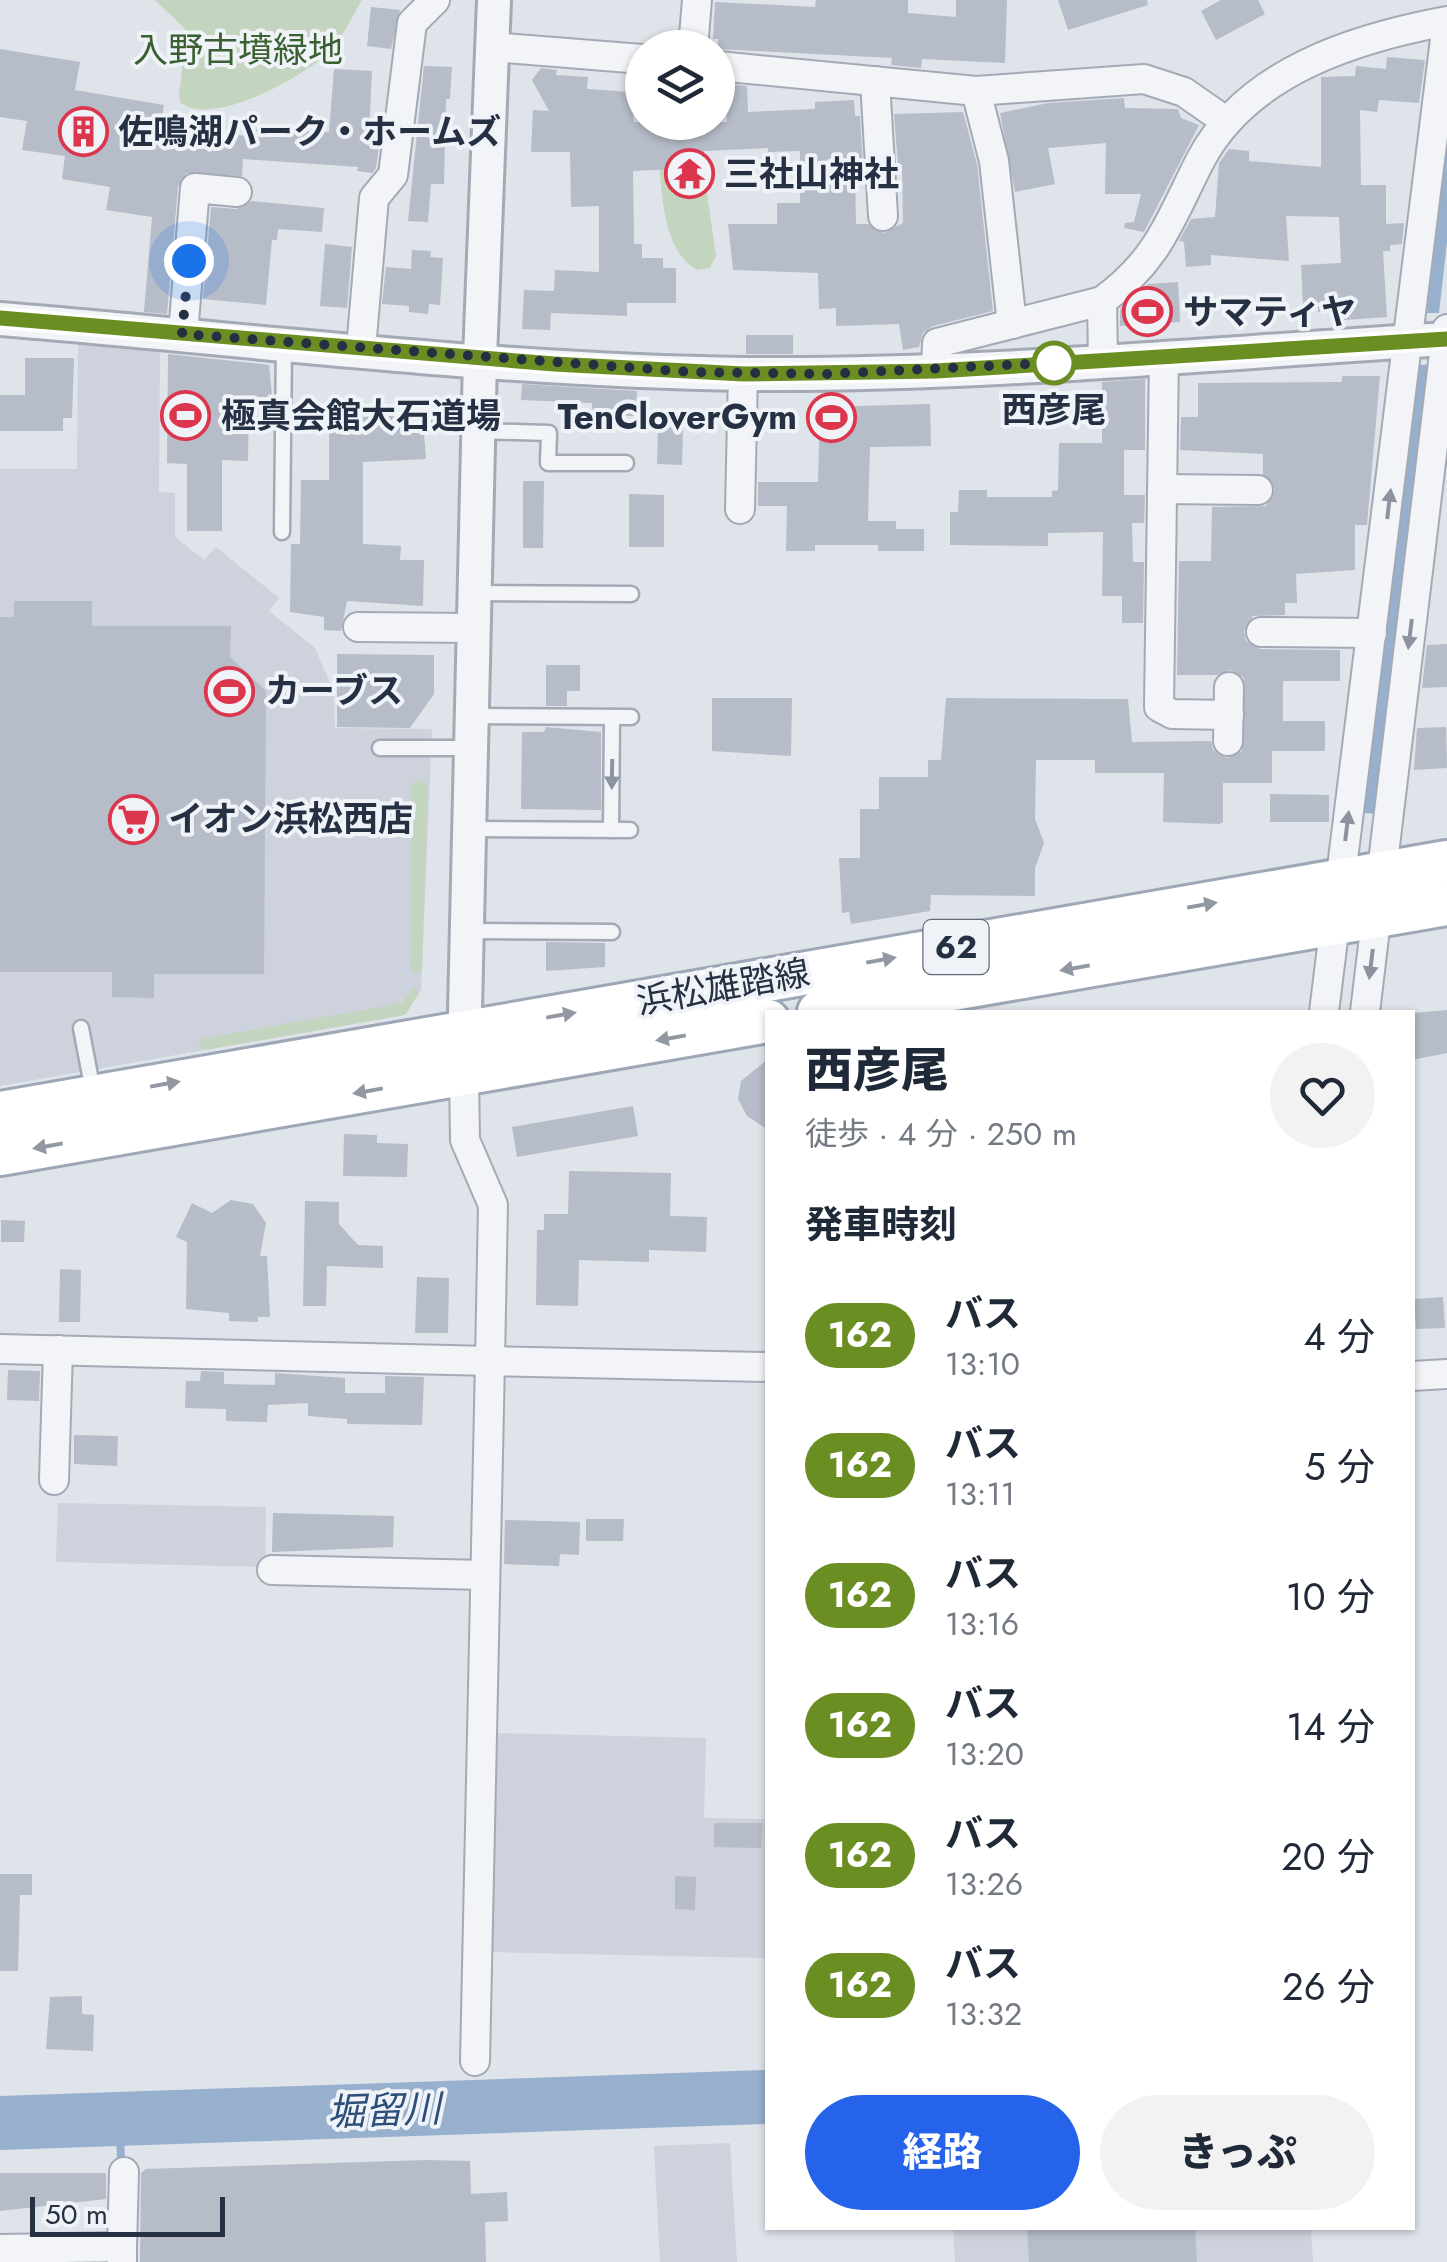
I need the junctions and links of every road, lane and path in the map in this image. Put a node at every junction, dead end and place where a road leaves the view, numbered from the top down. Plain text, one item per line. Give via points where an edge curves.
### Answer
1 (435, 0) edge
2 (494, 0) edge
3 (697, 0) edge
4 (1447, 22) edge
5 (695, 30) edge
6 (492, 47) junction
7 (625, 58) edge
8 (735, 68) edge
9 (874, 81) junction
10 (976, 91) junction
11 (1227, 122) junction
12 (237, 192) dead end
13 (884, 216) dead end
14 (1102, 301) junction
15 (0, 318) edge
16 (1012, 324) junction
17 (1447, 329) edge
18 (182, 334) junction
19 (1446, 339) edge
20 (1410, 341) junction
21 (284, 342) junction
22 (361, 349) junction
23 (1164, 356) junction
24 (480, 358) junction
25 (1103, 360) junction
26 (936, 371) junction
27 (744, 374) junction
28 (478, 432) junction
29 (626, 463) dead end
30 (1162, 489) junction
31 (1258, 490) dead end
32 (740, 510) dead end
33 (282, 532) dead end
34 (475, 593) junction
35 (631, 594) dead end
36 (358, 627) dead end
37 (474, 628) junction
38 (1260, 632) dead end
39 (1372, 633) junction
40 (1228, 687) dead end
41 (612, 717) junction
42 (630, 717) dead end
43 (472, 732) junction
44 (380, 748) dead end
45 (470, 829) junction
46 (611, 830) junction
47 (630, 830) dead end
48 (1447, 862) edge
49 (1381, 874) junction
50 (1340, 881) junction
51 (1447, 904) edge
52 (1377, 916) junction
53 (1335, 923) junction
54 (467, 931) junction
55 (612, 932) dead end
56 (831, 1010) edge
57 (1324, 1010) edge
58 (1365, 1010) edge
59 (765, 1023) edge
60 (82, 1028) dead end
61 (465, 1032) junction
62 (464, 1074) junction
63 (94, 1097) junction
64 (0, 1113) edge
65 (0, 1154) edge
66 (0, 1349) edge
67 (58, 1350) junction
68 (490, 1361) junction
69 (765, 1368) edge
70 (1447, 1374) edge
71 (1415, 1376) edge
72 (54, 1480) dead end
73 (272, 1570) dead end
74 (485, 1575) junction
75 (474, 2060) dead end
76 (124, 2172) dead end
77 (0, 2249) edge
78 (122, 2254) edge

1 - 22 street via 412,23 394,175 374,198
2 - 6 street
3 - 5 street
4 - 11 street via 1324,56 1266,88
4 - 20 street
6 - 7 street
6 - 24 street
8 - 9 street
9 - 10 street
9 - 13 street
10 - 11 street via 1144,79 1184,92
10 - 16 street via 994,162
11 - 14 street via 1159,247
12 - 18 street via 195,188
14 - 16 street
14 - 25 street
15 - 18 street
16 - 26 street via 937,343
17 - 19 street
18 - 21 street
19 - 20 street
19 -> 49 street
20 - 23 street
39 -> 20 street
21 - 22 street
21 - 33 lane
22 - 24 street
23 - 25 street
23 - 30 street
24 - 27 street
24 - 28 street
25 - 26 street
26 - 27 street
27 - 32 street
28 - 29 lane via 549,433 548,463
28 - 34 street
30 - 31 street
30 - 40 street via 1160,708 1228,728
34 - 35 lane
34 - 37 street
36 - 37 street
37 - 43 street
38 - 39 street
50 -> 39 street
41 - 42 lane
41 - 43 lane
41 -> 46 lane
43 - 44 lane
43 - 45 street
45 - 46 lane
45 - 54 street
46 - 47 lane
48 - 49 main road, 浜松雄踏線 / 62
49 - 50 main road, 浜松雄踏線 / 62
49 - 52 street
50 - 53 street
61 -> 50 main road, 浜松雄踏線 / 62
51 - 52 main road, 浜松雄踏線 / 62
52 - 53 main road, 浜松雄踏線 / 62
52 -> 58 street
53 -> 56 main road, 浜松雄踏線 / 62
53 - 57 street
54 - 55 lane
54 - 61 street
59 -> 62 main road, 浜松雄踏線
60 - 63 lane
61 - 62 street
63 -> 61 main road, 浜松雄踏線 / 62
62 -> 65 main road, 浜松雄踏線
62 - 68 street via 464,1140 494,1206
63 - 64 main road, 浜松雄踏線 / 62
66 - 67 street
67 - 68 street
67 - 72 street
68 - 69 street
68 - 74 street
70 - 71 street
73 - 74 street
74 - 75 street
76 - 78 street
77 - 78 street

